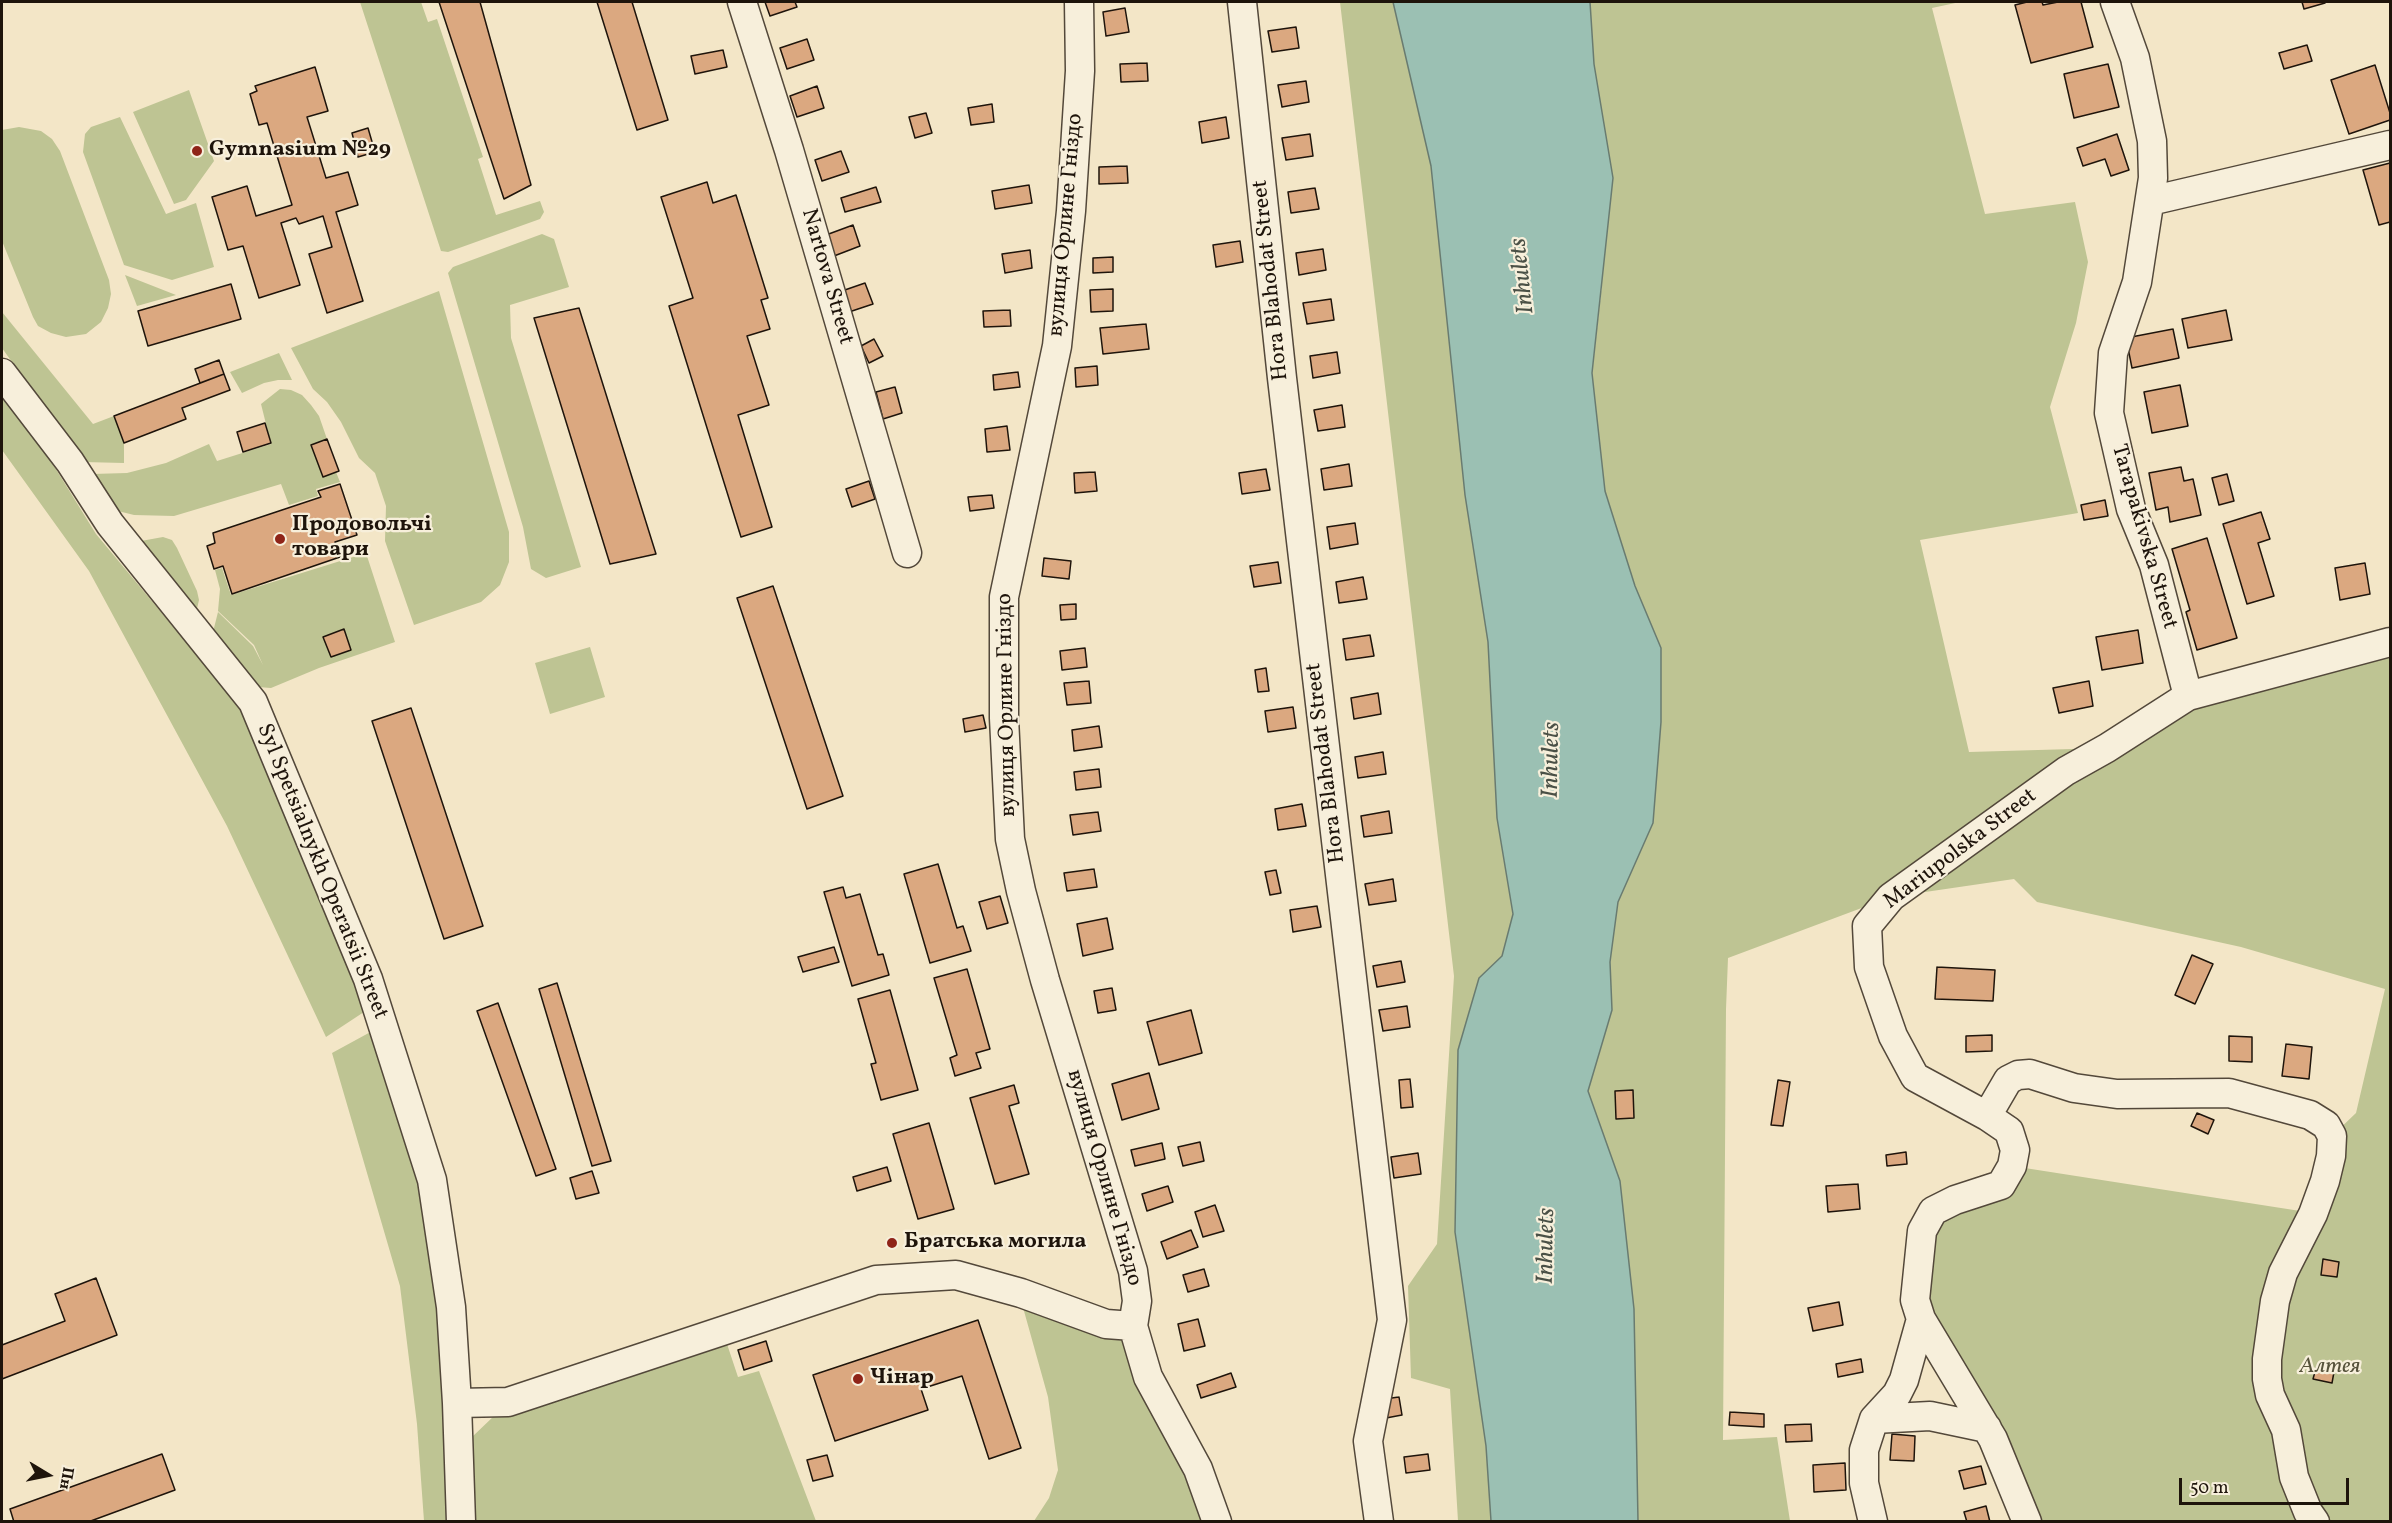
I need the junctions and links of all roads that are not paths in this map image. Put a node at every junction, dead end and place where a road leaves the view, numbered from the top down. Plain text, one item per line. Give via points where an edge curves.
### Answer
1 (742, 2) edge
2 (1079, 2) edge
3 (1242, 2) edge
4 (2115, 2) edge
5 (2391, 146) edge
6 (2150, 201) junction
7 (2, 373) edge
8 (907, 553) dead end
9 (2391, 642) edge
10 (2188, 696) junction
11 (1987, 1116) junction
12 (1921, 1319) junction
13 (1133, 1326) junction
14 (457, 1403) junction
15 (1874, 1419) junction
16 (1987, 1428) junction
17 (461, 1521) edge
18 (1217, 1521) edge
19 (1379, 1521) edge
20 (1873, 1521) edge
21 (2027, 1521) edge
22 (2315, 1521) edge

1 - 8 street, Nartova Street
2 - 13 street, вулиця Орлине Гніздо via 1080,71 1057,346 1004,597 1004,718 1010,838 1021,891 1133,1271 1137,1301
3 - 19 street, Hora Blahodat Street via 1392,1320 1368,1441
4 - 6 street, Tarapakivska Street via 2135,58 2152,141
5 - 6 street
6 - 10 street, Tarapakivska Street via 2137,282 2113,353 2109,413 2131,509 2154,565
7 - 14 street, Syl Spetsialnykh Operatsii Street via 70,462 110,524 253,702 368,979 432,1180 451,1307
9 - 10 street, Mariupolska Street
10 - 11 street, Mariupolska Street via 2066,771 1891,897 1867,926 1869,967 1893,1036 1915,1077
11 - 12 street, Mariupolska Street via 2009,1131 2015,1150 2012,1166 2001,1185 1933,1211 1922,1231 1919,1254 1915,1300
11 - 22 street via 2008,1080 2030,1074 2074,1088 2107,1093 2229,1093 2310,1115 2326,1125 2332,1136 2325,1181 2283,1274 2267,1359 2270,1395 2286,1430 2294,1477
12 - 15 street via 1904,1380
12 - 16 street, Mariupolska Street
13 - 14 street via 1107,1324 956,1275 876,1280 508,1402
13 - 18 street via 1148,1377 1198,1469
14 - 17 street, Syl Spetsialnykh Operatsii Street
15 - 16 street via 1930,1416
15 - 20 street via 1864,1450 1864,1483
16 - 21 street, Mariupolska Street

